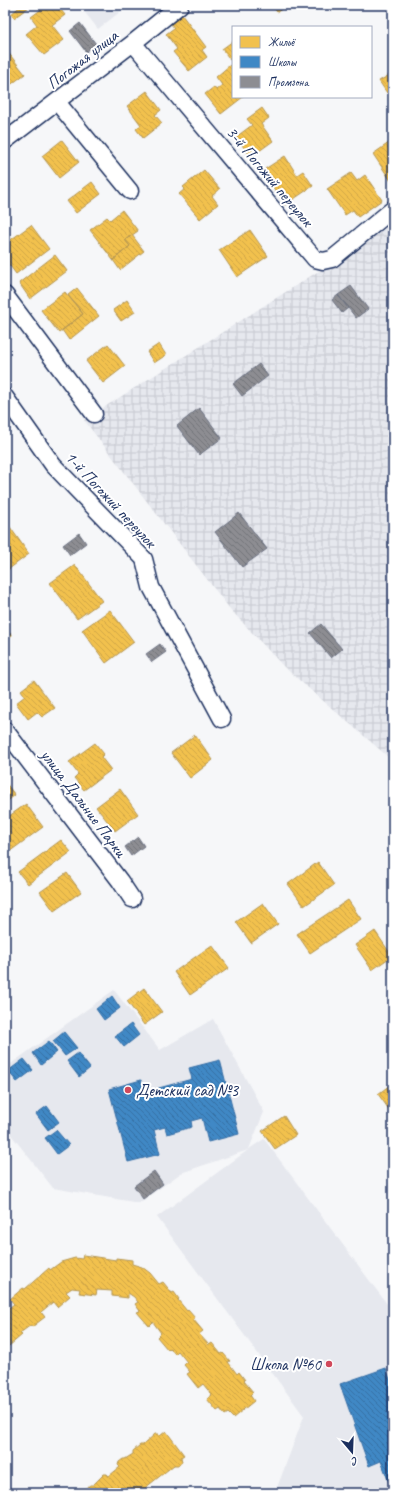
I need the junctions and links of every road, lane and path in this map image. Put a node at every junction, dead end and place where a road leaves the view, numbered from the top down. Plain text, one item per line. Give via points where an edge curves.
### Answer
1 (180, 5) edge
2 (134, 43) junction
3 (57, 102) junction
4 (5, 141) edge
5 (130, 191) dead end
6 (393, 209) edge
7 (5, 295) edge
8 (5, 397) edge
9 (94, 414) dead end
10 (222, 719) dead end
11 (5, 730) edge
12 (132, 899) dead end

1 - 2 street, Погожая улица
2 - 3 street, Погожая улица
2 - 6 street, 3-й Погожий переулок via 315,259 332,259
3 - 4 street, Погожая улица
3 - 5 street
7 - 9 street
8 - 10 street, 1-й Погожий переулок via 53,464 144,558 151,587
11 - 12 street, улица Дальние Парки

